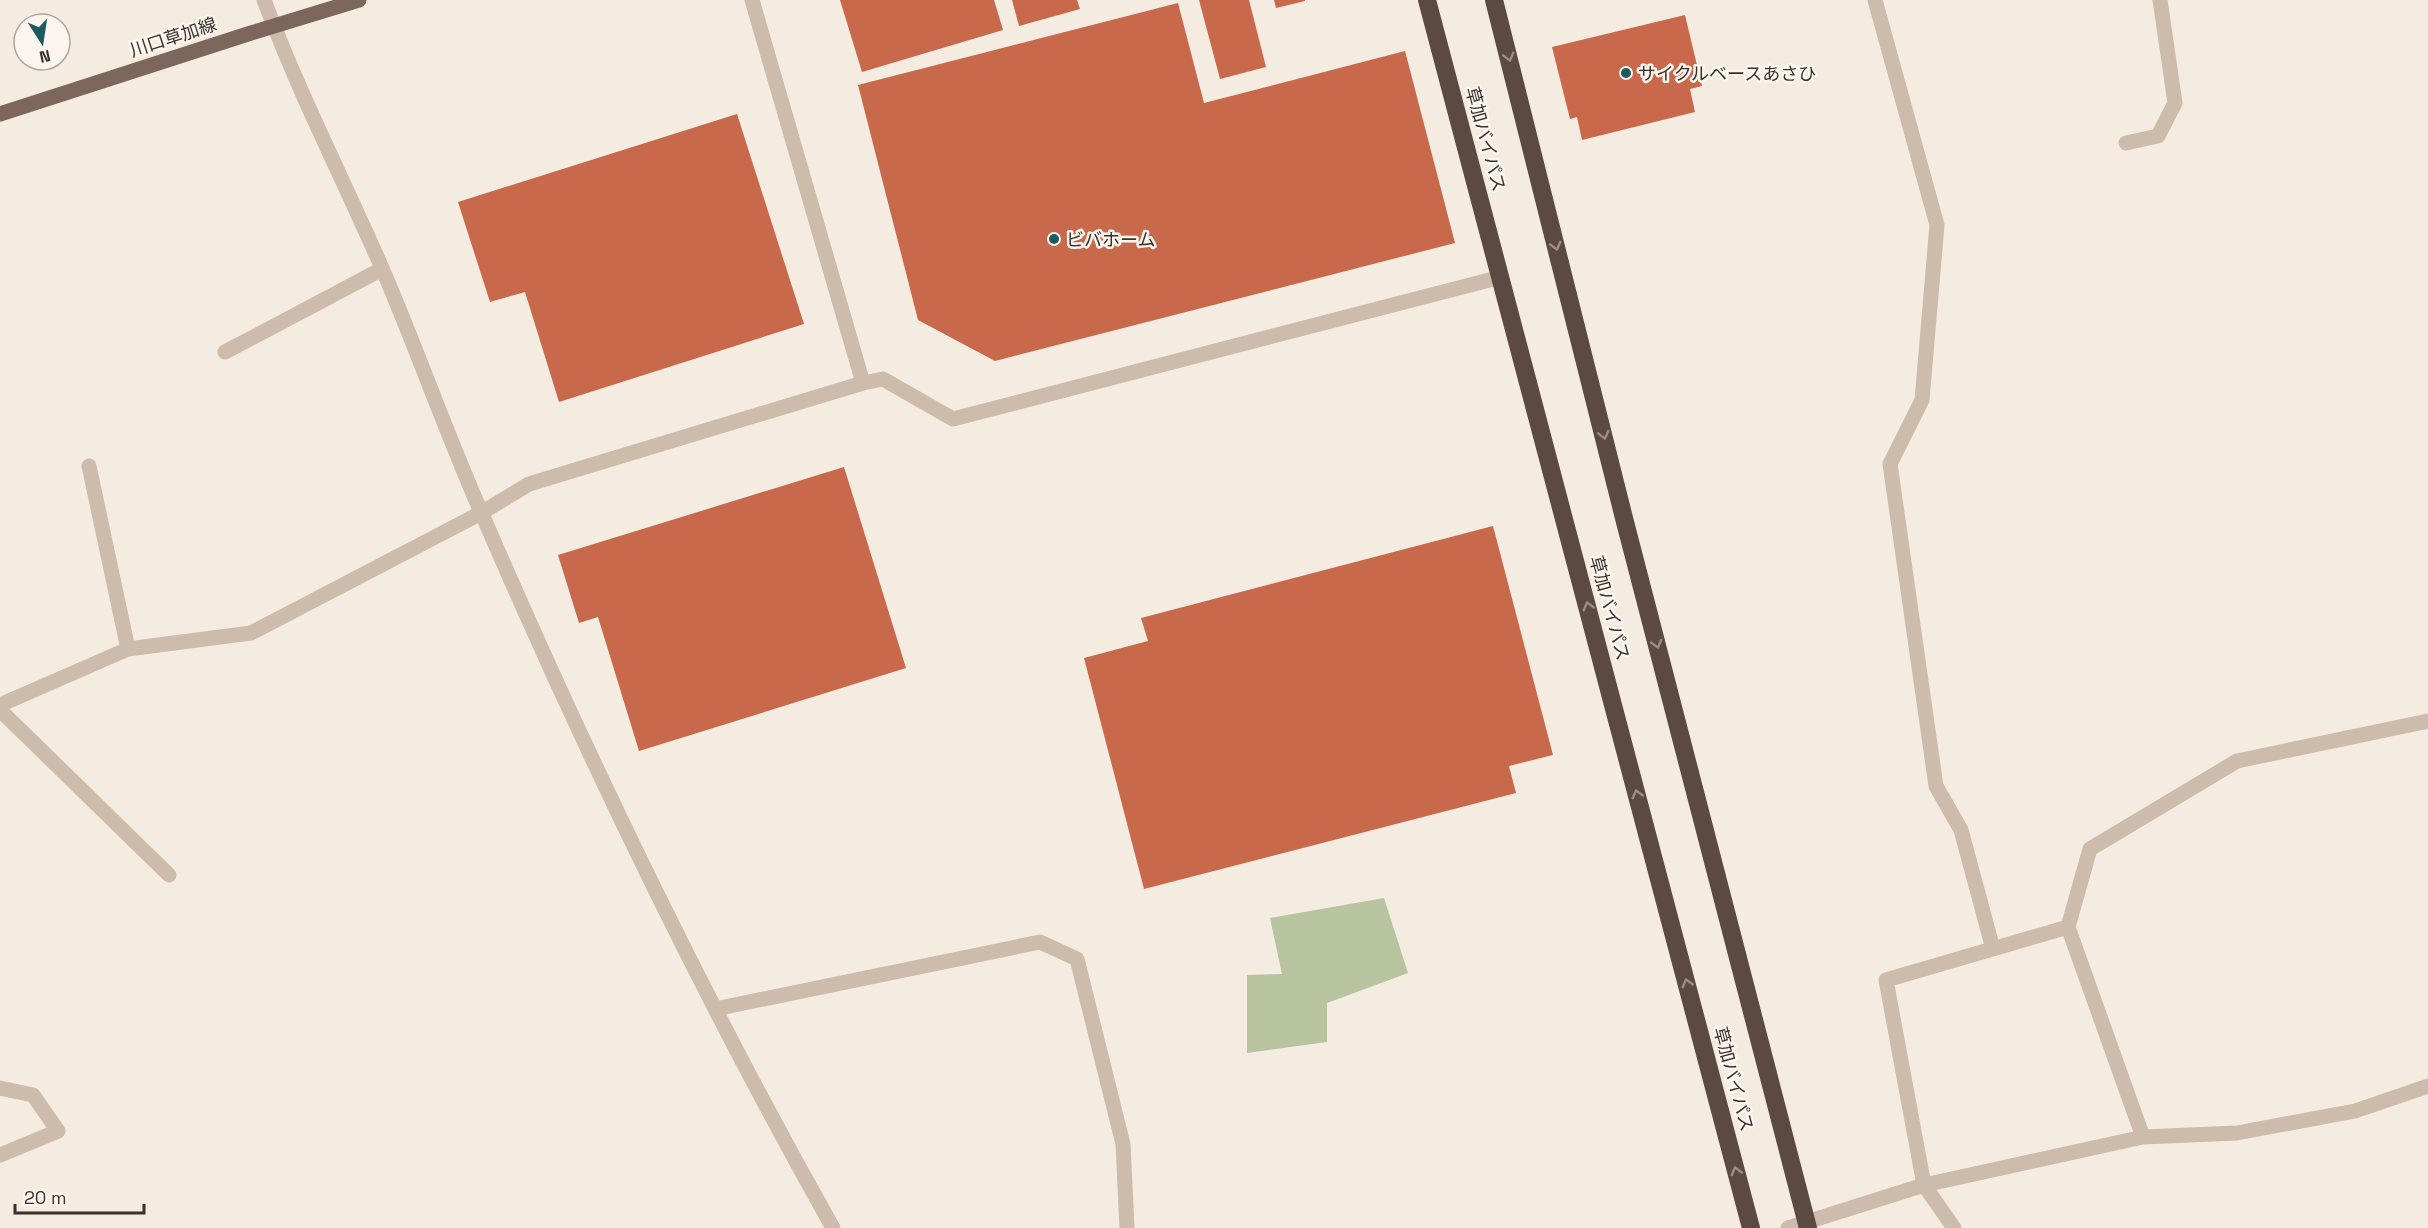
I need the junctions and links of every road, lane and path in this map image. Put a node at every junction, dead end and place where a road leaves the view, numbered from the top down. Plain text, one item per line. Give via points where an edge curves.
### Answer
1 (264, 0) edge
2 (360, 0) edge
3 (752, 0) edge
4 (1427, 0) edge
5 (1494, 0) edge
6 (1875, 0) edge
7 (2160, 0) edge
8 (274, 26) junction
9 (0, 114) edge
10 (2126, 143) dead end
11 (382, 269) junction
12 (1501, 277) junction
13 (225, 352) dead end
14 (863, 383) junction
15 (89, 466) dead end
16 (481, 513) junction
17 (128, 649) junction
18 (0, 705) edge
19 (0, 710) edge
20 (2428, 721) edge
21 (169, 875) dead end
22 (2068, 927) junction
23 (1993, 949) junction
24 (715, 1009) junction
25 (2428, 1086) edge
26 (0, 1088) edge
27 (2143, 1137) junction
28 (0, 1155) edge
29 (1924, 1185) junction
30 (1807, 1224) edge
31 (833, 1228) edge
32 (1127, 1228) edge
33 (1751, 1228) edge
34 (1788, 1228) edge
35 (1954, 1228) edge

1 - 8 street
2 - 8 main road, 川口草加線
3 - 14 street
4 - 12 highway, 草加バイパス
5 -> 30 highway, 草加バイパス
6 - 23 street via 1936,225 1922,400 1890,464 1936,786 1961,830
7 - 10 street via 2175,103 2158,136
8 - 9 main road, 川口草加線
8 - 11 street
11 - 13 street
11 - 16 street
12 - 14 street via 953,419 883,379
33 -> 12 highway, 草加バイパス
14 - 16 street via 529,484
15 - 17 street
16 - 17 street via 251,633
16 - 24 street via 592,759
17 - 18 street
19 - 21 street
20 - 22 street via 2237,761 2090,849
22 - 23 street
22 - 27 street
23 - 29 street via 1886,980
24 - 31 street
24 - 32 street via 1040,942 1077,959 1123,1144
25 - 27 street via 2355,1111 2249,1131
26 - 28 street via 33,1095 58,1131
27 - 29 street
29 - 30 street
29 - 35 street
30 - 34 street

